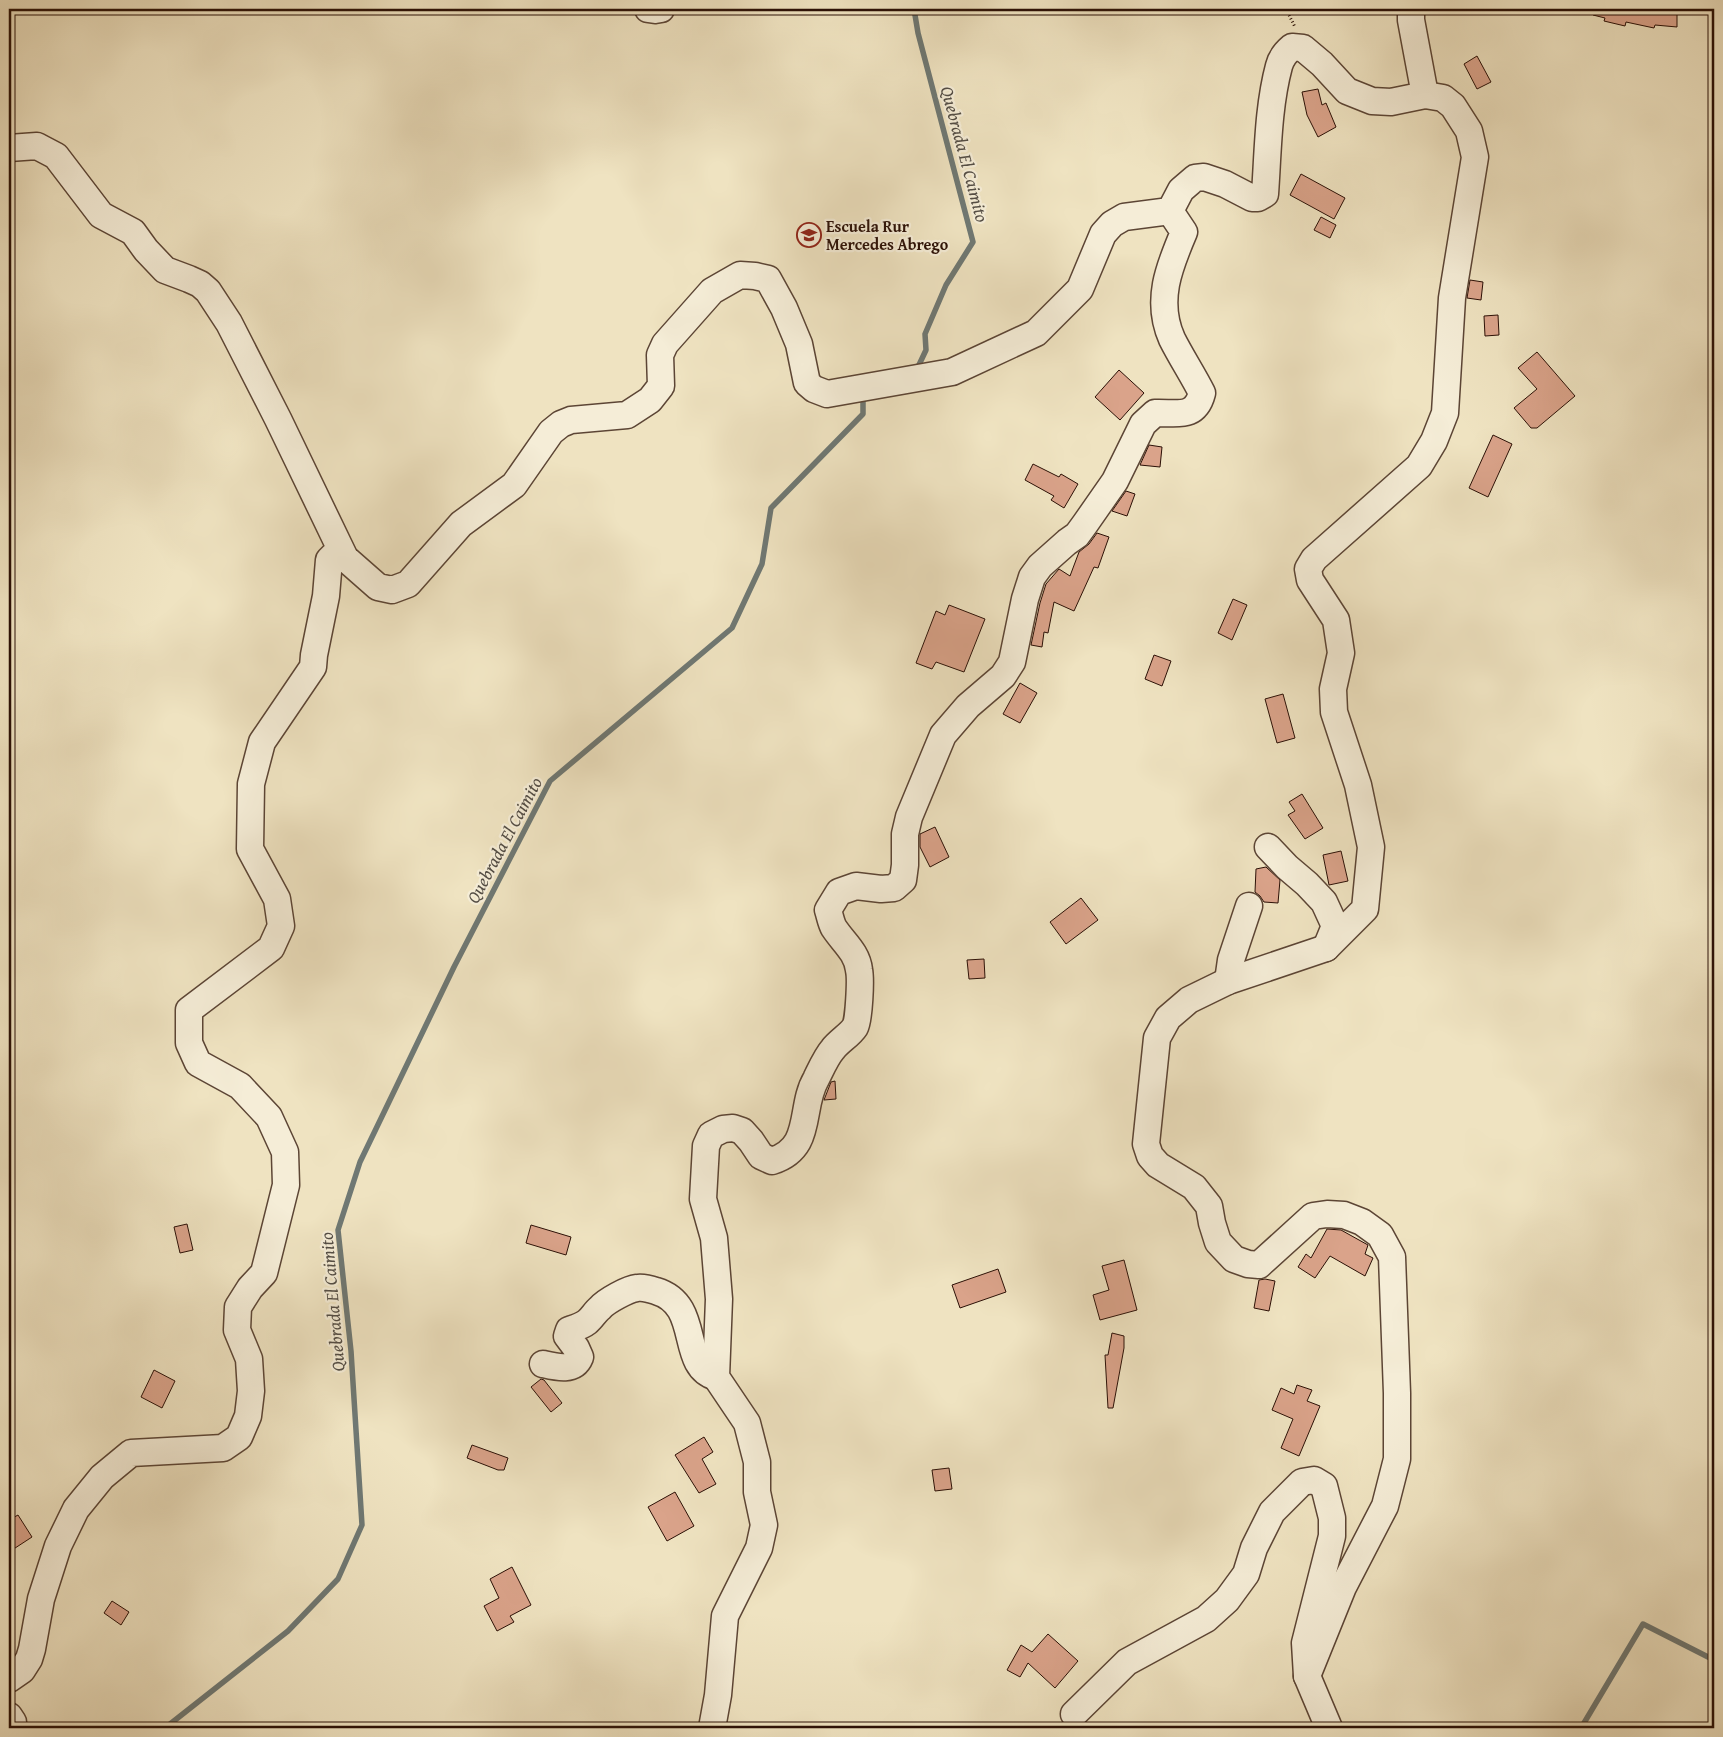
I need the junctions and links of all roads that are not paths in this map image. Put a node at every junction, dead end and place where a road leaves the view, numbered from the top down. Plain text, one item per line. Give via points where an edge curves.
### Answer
1 (648, 9) edge
2 (661, 9) edge
3 (1411, 9) edge
4 (1425, 95) junction
5 (9, 148) edge
6 (1170, 211) junction
7 (345, 558) junction
8 (1268, 847) dead end
9 (1249, 906) dead end
10 (1326, 948) junction
11 (1228, 981) junction
12 (543, 1364) dead end
13 (716, 1377) junction
14 (1307, 1676) junction
15 (9, 1679) edge
16 (1074, 1714) dead end
17 (9, 1716) edge
18 (9, 1726) edge
19 (712, 1728) edge
20 (1329, 1728) edge

1 - 2 street
3 - 4 street
4 - 6 street via 1391,102 1372,101 1348,90 1303,48 1292,46 1279,65 1270,118 1265,194 1252,198 1225,184 1195,178 1181,190
4 - 10 street via 1443,98 1454,106 1469,131 1476,157 1452,298 1445,413 1419,466 1314,559 1308,570 1310,580 1336,620 1341,652 1333,689 1334,712 1358,785 1371,847 1365,909
5 - 7 street via 37,146 56,156 101,215 133,232 165,270 194,281 208,291 229,323 278,418
6 - 7 street via 1124,217 1112,224 1103,234 1080,288 1036,333 952,372 827,394 807,383 799,344 768,279 740,275 712,291 665,344 660,355 661,386 650,400 627,416 571,420 561,424 551,432 514,485 461,524 408,584 392,590 378,587
6 - 13 street via 1184,232 1164,288 1167,324 1202,393 1200,400 1195,409 1186,413 1155,413 1144,424 1116,481 1091,517 1077,535 1040,566 1032,577 1012,662 1004,676 968,706 939,744 909,817 903,880 894,888 856,886 839,892 828,910 834,927 851,948 860,969 859,998 855,1027 833,1050 812,1086 800,1138 783,1158 772,1161 762,1156 742,1131 723,1129 711,1135 706,1146 703,1199 714,1238 718,1281
7 - 15 street via 333,556 329,560 313,667 262,742 251,784 250,849 277,899 281,926 271,948 189,1010 189,1043 198,1063 246,1092 269,1117 286,1152 286,1185 264,1273 238,1307 237,1330 249,1359 251,1391 248,1416 240,1437 223,1448 131,1453 102,1477 76,1509 58,1546 41,1599 30,1654 22,1670
8 - 10 street via 1324,902 1335,926
9 - 11 street via 1231,960
10 - 11 street
11 - 14 street via 1189,1000 1168,1018 1157,1038 1146,1144 1150,1156 1158,1165 1194,1187 1210,1206 1218,1242 1234,1260 1259,1265 1313,1216 1327,1214 1344,1215 1362,1222 1380,1235 1392,1257 1397,1458 1385,1506 1343,1587
12 - 13 street via 561,1368 578,1362 580,1356 567,1336 569,1330 584,1324 602,1305 637,1288 663,1293 675,1303 684,1314 696,1362 706,1374
13 - 19 street via 747,1423 757,1462 757,1492 764,1525 759,1548 725,1616
14 - 16 street via 1305,1643 1332,1536 1332,1518 1324,1486 1314,1480 1302,1482 1272,1512 1254,1548 1246,1574 1227,1600 1206,1619 1127,1662
14 - 20 street
17 - 18 street via 14,1722

